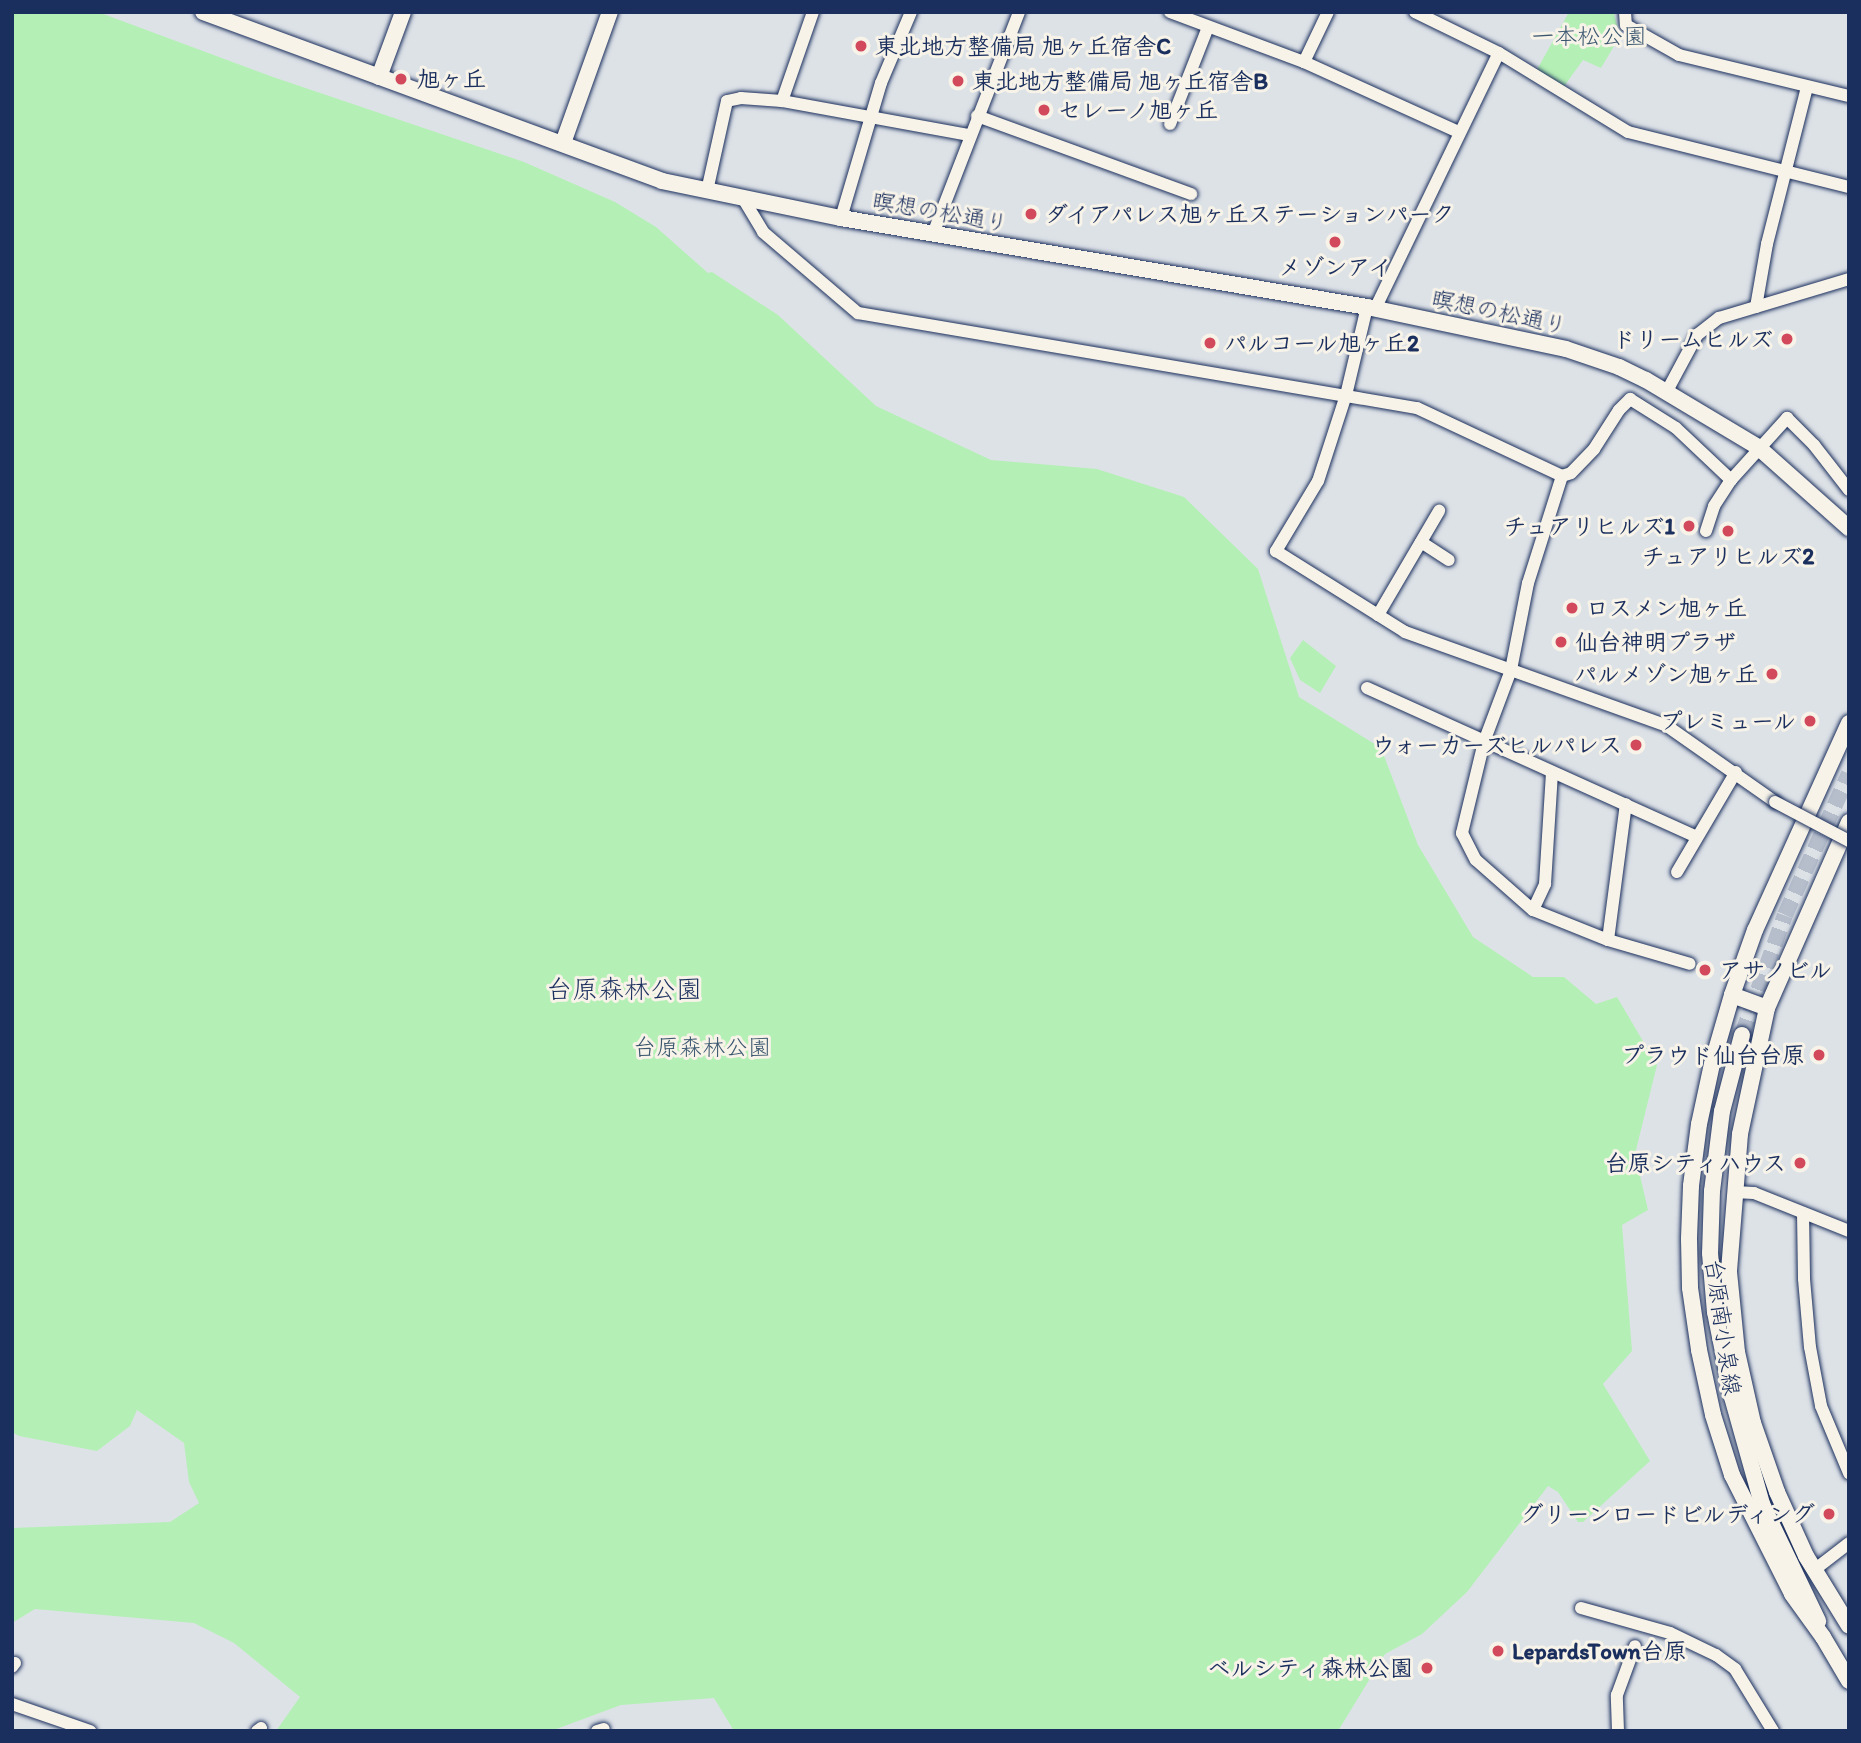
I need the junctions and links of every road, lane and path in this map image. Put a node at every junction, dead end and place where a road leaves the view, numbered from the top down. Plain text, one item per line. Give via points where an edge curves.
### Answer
1 (204, 12) edge
2 (403, 12) edge
3 (610, 12) edge
4 (813, 12) edge
5 (911, 12) edge
6 (1019, 12) edge
7 (1170, 12) edge
8 (1328, 12) edge
9 (1415, 12) edge
10 (1625, 12) edge
11 (1208, 27) junction
12 (1499, 53) junction
13 (1304, 62) junction
14 (379, 76) junction
15 (1807, 87) junction
16 (1849, 96) edge
17 (782, 101) junction
18 (977, 116) junction
19 (872, 118) junction
20 (1170, 124) dead end
21 (1458, 132) junction
22 (969, 135) junction
23 (563, 143) junction
24 (1787, 170) junction
25 (1849, 187) edge
26 (707, 191) junction
27 (1191, 194) dead end
28 (744, 200) junction
29 (841, 218) junction
30 (933, 234) junction
31 (1849, 279) edge
32 (1756, 307) junction
33 (1371, 308) junction
34 (1667, 391) junction
35 (1346, 395) junction
36 (1758, 447) junction
37 (1562, 476) junction
38 (1731, 480) junction
39 (1849, 490) edge
40 (1439, 511) dead end
41 (1849, 528) edge
42 (1706, 531) dead end
43 (1421, 542) junction
44 (1449, 559) dead end
45 (1378, 615) junction
46 (1511, 670) junction
47 (1367, 688) dead end
48 (1849, 723) edge
49 (1484, 742) junction
50 (1552, 772) junction
51 (1736, 772) junction
52 (1626, 804) junction
53 (1849, 822) edge
54 (1697, 837) junction
55 (1849, 841) edge
56 (1677, 872) dead end
57 (1533, 910) junction
58 (1608, 940) junction
59 (1689, 964) dead end
60 (1732, 995) junction
61 (1768, 1008) junction
62 (1742, 1035) tunnel mouth
63 (1734, 1192) junction
64 (1803, 1213) junction
65 (1849, 1231) edge
66 (1743, 1439) junction
67 (1849, 1474) edge
68 (1849, 1543) edge
69 (1810, 1563) junction
70 (1581, 1608) dead end
71 (1849, 1626) edge
72 (1823, 1637) junction
73 (1635, 1646) dead end
74 (1849, 1681) edge
75 (12, 1704) edge
76 (90, 1731) edge
77 (1618, 1731) edge
78 (1773, 1731) edge

1 - 14 street, 瞑想の松通り
2 - 14 street
3 - 23 street
4 - 17 street
5 - 19 street via 881,83
6 - 18 street
7 - 11 street
8 - 13 street
9 - 12 street
10 - 15 street via 1626,25 1679,55
11 - 13 street
11 - 20 street
12 - 21 street
12 - 24 street via 1628,132
13 - 21 street
14 - 23 street, 瞑想の松通り
15 - 16 street
15 - 24 street
17 - 19 street
17 - 26 street via 727,101
18 - 22 street
18 - 27 street
19 - 22 street
19 - 29 street
21 - 33 street
22 - 30 street
23 - 26 street, 瞑想の松通り via 662,181
24 - 25 street
24 - 32 street
26 - 28 street, 瞑想の松通り
28 - 29 street, 瞑想の松通り
28 - 35 street via 763,232 858,313
29 - 30 street, 瞑想の松通り
30 - 33 street, 瞑想の松通り
31 - 32 street
32 - 34 street via 1719,318 1697,335
33 - 34 street, 瞑想の松通り via 1566,349 1619,367
33 - 35 street
34 - 36 street, 瞑想の松通り
35 - 37 street via 1417,408
35 - 45 street via 1318,481 1276,551
36 - 38 street
36 - 39 street via 1787,418
36 - 41 street, 瞑想の松通り
37 - 38 street via 1571,473 1594,449 1630,398 1676,428
37 - 46 street via 1528,583
38 - 42 street via 1714,506
40 - 43 street
43 - 44 street
43 - 45 street
45 - 46 street via 1405,632
46 - 49 street
46 - 51 street via 1667,726
47 - 49 street
48 - 60 street, 台原南小泉線 via 1755,930
49 - 50 street
49 - 57 street via 1462,833 1476,860
50 - 52 street
50 - 57 street via 1545,884
51 - 54 street
51 - 55 street, bridge via 1775,802
52 - 54 street
52 - 58 street
53 - 61 street
54 - 56 street
57 - 58 street
58 - 59 street
60 - 61 street
60 - 72 street, 台原南小泉線 via 1699,1124 1691,1186 1690,1288 1713,1415 1732,1475 1791,1594
61 - 63 street via 1740,1134
62 - 66 street via 1722,1111 1710,1253 1723,1356
63 - 64 street via 1754,1193
63 - 69 street via 1729,1272 1737,1352 1753,1423 1777,1492
64 - 65 street
64 - 67 street via 1810,1347 1821,1406
66 - 69 street via 1791,1543
66 - 72 street via 1762,1504 1812,1603
68 - 69 street
69 - 71 street
70 - 78 street via 1670,1633 1716,1655 1735,1669
72 - 74 street, 台原南小泉線
73 - 77 street via 1617,1695
75 - 76 street

